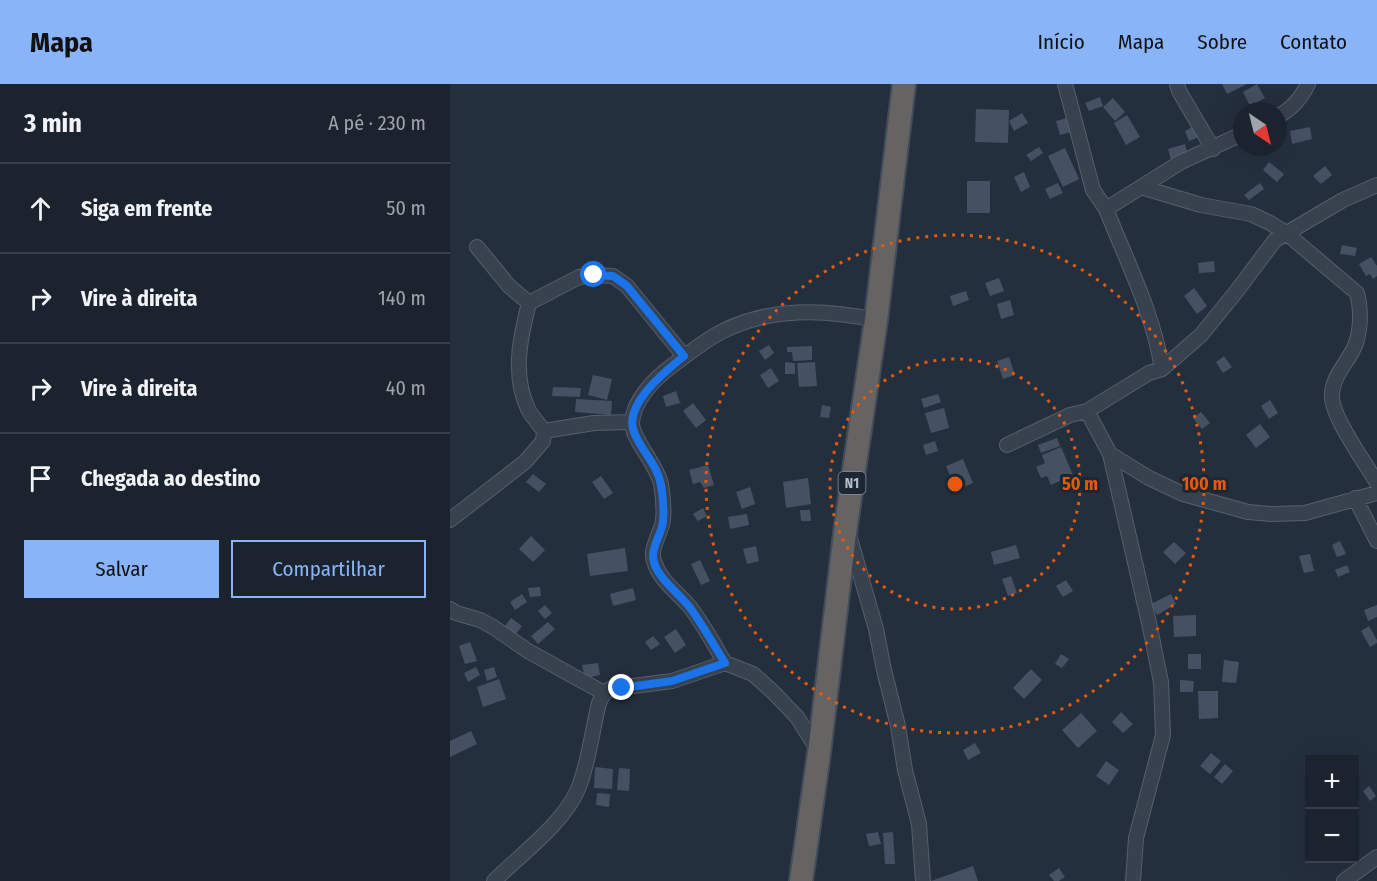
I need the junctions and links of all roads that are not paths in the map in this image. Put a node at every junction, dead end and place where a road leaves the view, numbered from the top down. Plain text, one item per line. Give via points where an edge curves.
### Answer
1 (904, 84) edge
2 (1065, 84) edge
3 (1177, 84) edge
4 (1308, 84) edge
5 (1287, 111) edge
6 (1233, 139) edge
7 (1213, 149) junction
8 (1377, 185) edge
9 (1142, 187) junction
10 (1106, 209) junction
11 (1286, 233) junction
12 (477, 247) dead end
13 (529, 303) junction
14 (876, 320) junction
15 (684, 356) junction
16 (1162, 369) junction
17 (1087, 411) junction
18 (632, 422) junction
19 (544, 431) junction
20 (1007, 445) dead end
21 (1110, 454) junction
22 (1377, 483) edge
23 (1377, 493) edge
24 (1354, 498) junction
25 (450, 520) edge
26 (846, 525) junction
27 (1377, 541) edge
28 (450, 609) edge
29 (725, 663) junction
30 (604, 693) junction
31 (819, 753) junction
32 (1377, 857) edge
33 (494, 881) edge
34 (801, 881) edge
35 (923, 881) edge
36 (1133, 881) edge
37 (1344, 881) edge

1 - 14 highway, N1
2 - 10 street via 1093,190
3 - 7 street
4 - 5 street
6 - 7 street
7 - 9 street via 1181,162
8 - 11 street
9 - 10 street
9 - 11 street via 1201,205 1251,214
10 - 16 street via 1143,297
11 - 16 street via 1275,240 1201,335
11 - 22 street via 1357,292 1361,306 1356,342 1334,384 1332,398 1336,413
12 - 13 street via 509,286
13 - 15 street via 579,278 613,276 627,286
13 - 19 street via 518,348 519,373 526,405
14 - 15 street via 813,311 778,314 730,328
14 - 26 highway, N1
15 - 18 street via 653,381
16 - 17 street
17 - 20 street
17 - 21 street
18 - 19 street
18 - 29 street via 633,432 661,484 663,523 654,546 654,562 665,581 690,607
19 - 25 street via 543,441 525,462
21 - 24 street via 1183,494 1248,512 1305,513
21 - 36 street via 1161,692 1163,735 1136,838
23 - 24 street
24 - 27 street
26 - 31 highway, N1
26 - 35 street via 898,726 919,824
28 - 30 street via 493,627
29 - 30 street via 672,681
29 - 31 street via 753,674 773,692 797,717
30 - 33 street via 583,774 569,806
31 - 34 highway, N1
32 - 37 street

